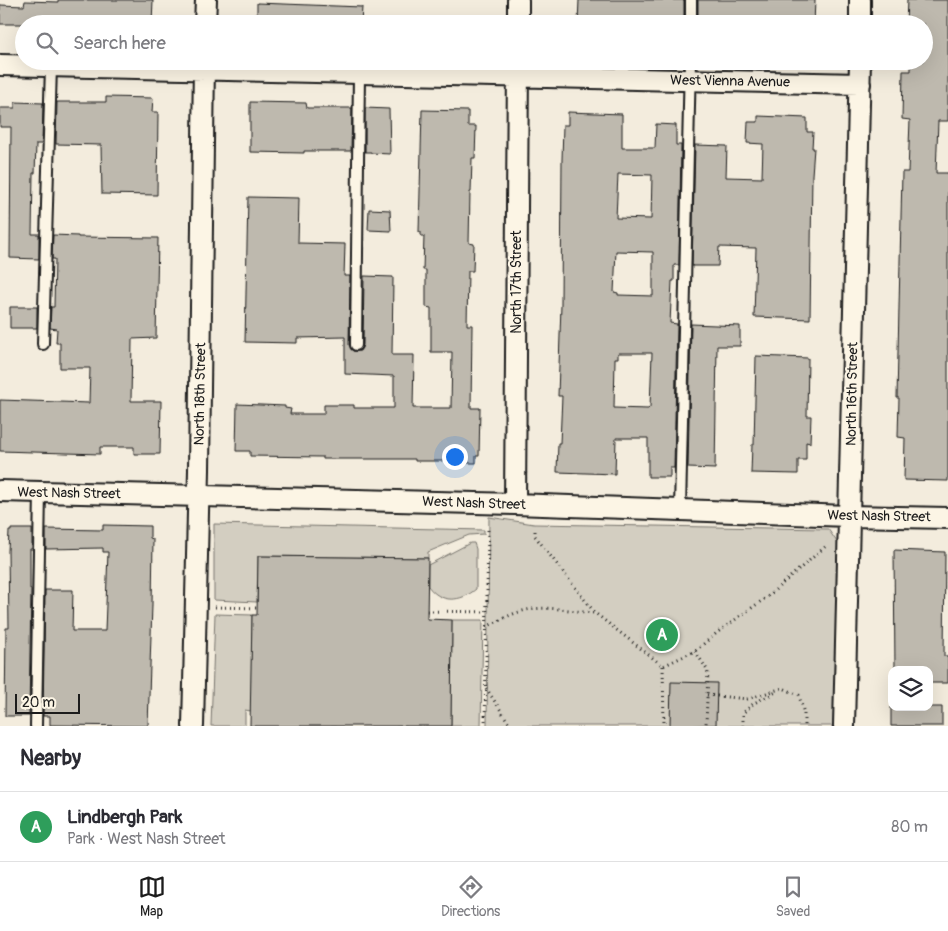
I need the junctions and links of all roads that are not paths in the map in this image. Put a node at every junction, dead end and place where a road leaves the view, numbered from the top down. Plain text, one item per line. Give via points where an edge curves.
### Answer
1 (206, 0) edge
2 (518, 0) edge
3 (691, 0) edge
4 (860, 0) edge
5 (205, 15) edge
6 (518, 15) edge
7 (691, 15) edge
8 (860, 15) edge
9 (0, 65) edge
10 (15, 65) edge
11 (51, 70) edge
12 (204, 70) edge
13 (293, 70) edge
14 (478, 70) edge
15 (518, 70) edge
16 (604, 70) edge
17 (860, 70) edge
18 (689, 71) edge
19 (360, 73) junction
20 (860, 84) junction
21 (43, 344) dead end
22 (356, 345) dead end
23 (0, 491) edge
24 (40, 492) junction
25 (199, 496) junction
26 (515, 504) junction
27 (680, 510) junction
28 (849, 516) junction
29 (948, 518) edge
30 (36, 726) edge
31 (193, 726) edge
32 (844, 726) edge

1 - 5 street
2 - 6 street
3 - 7 lane
4 - 8 street
9 - 10 street, West Vienna Avenue
11 - 21 lane
12 - 25 street, North 18th Street
13 - 19 street, West Vienna Avenue
14 - 19 street, West Vienna Avenue
15 - 26 street, North 17th Street
16 - 18 street, West Vienna Avenue
17 - 20 street, North 16th Street
18 - 20 street, West Vienna Avenue
18 - 27 lane
19 - 22 lane
20 - 28 street, North 16th Street
23 - 24 street, West Nash Street
24 - 25 street, West Nash Street
24 - 30 lane
25 - 26 street, West Nash Street
25 - 31 street, North 18th Street
26 - 27 street, West Nash Street
27 - 28 street, West Nash Street
28 - 29 street, West Nash Street
28 - 32 street, North 16th Street

